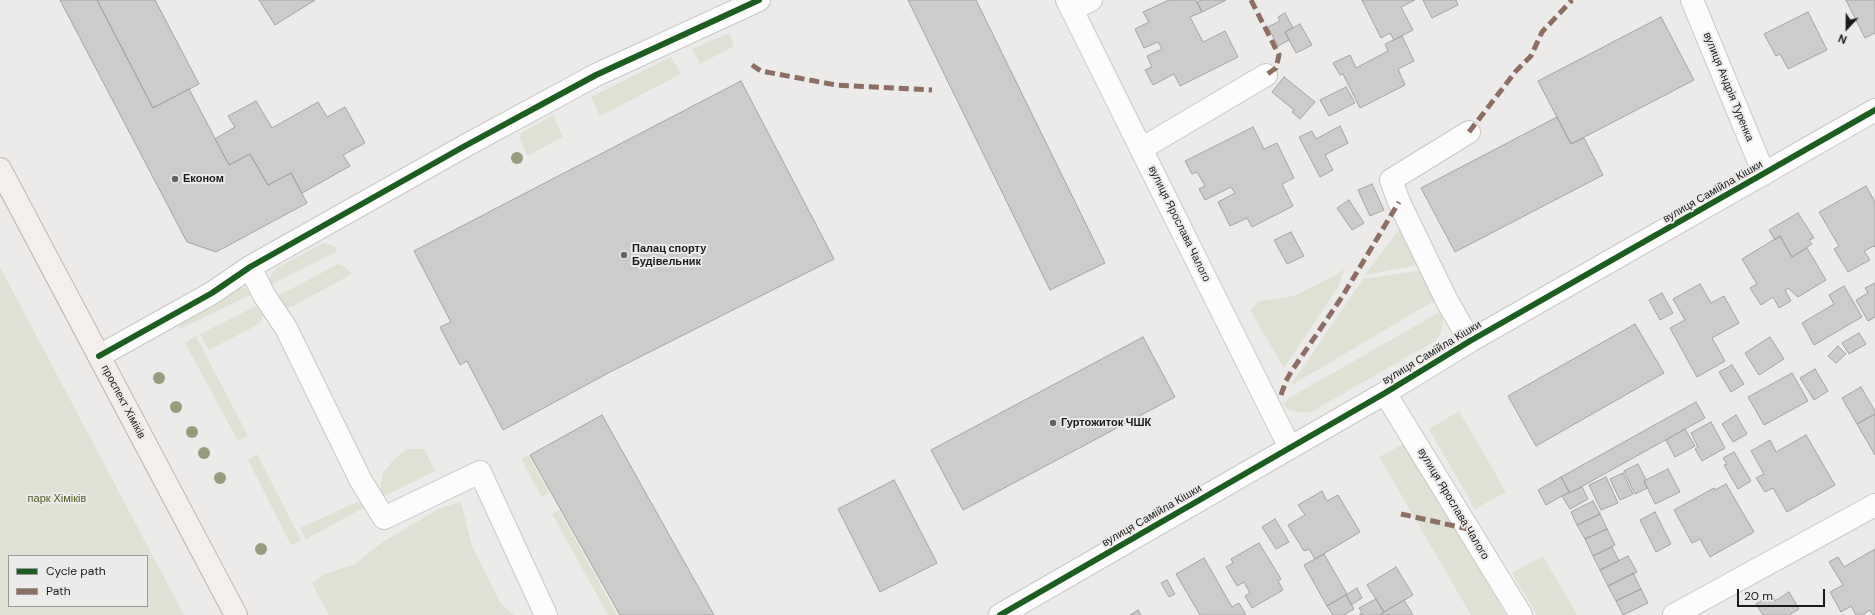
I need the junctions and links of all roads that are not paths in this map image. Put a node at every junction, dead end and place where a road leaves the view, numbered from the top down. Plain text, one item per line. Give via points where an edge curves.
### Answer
1 (759, 0) edge
2 (1091, 0) edge
3 (1692, 0) edge
4 (1069, 5) edge
5 (1266, 75) dead end
6 (1875, 110) edge
7 (1469, 132) dead end
8 (1141, 148) junction
9 (0, 169) edge
10 (1764, 174) junction
11 (250, 268) junction
12 (1470, 341) junction
13 (99, 356) junction
14 (1385, 393) junction
15 (1290, 448) junction
16 (1875, 505) edge
17 (236, 615) edge
18 (546, 615) edge
19 (1000, 615) edge
20 (1521, 615) edge
21 (1674, 615) edge

1 - 11 street via 596,75
2 - 4 street
3 - 10 street, вулиця Андрія Туренка
4 - 8 street, вулиця Ярослава Чалого
5 - 8 street
6 - 10 street, вулиця Самійла Кішки
7 - 12 street via 1391,180 1447,301
8 - 15 street, вулиця Ярослава Чалого
9 - 13 main road, проспект Хіміків
10 - 12 street, вулиця Самійла Кішки
11 - 13 street via 212,293
11 - 18 street via 286,328 361,481 384,518 480,472
12 - 14 street, вулиця Самійла Кішки
13 - 17 main road, проспект Хіміків
14 - 15 street, вулиця Самійла Кішки
14 - 20 street, вулиця Ярослава Чалого
15 - 19 street, вулиця Самійла Кішки
16 - 21 street

